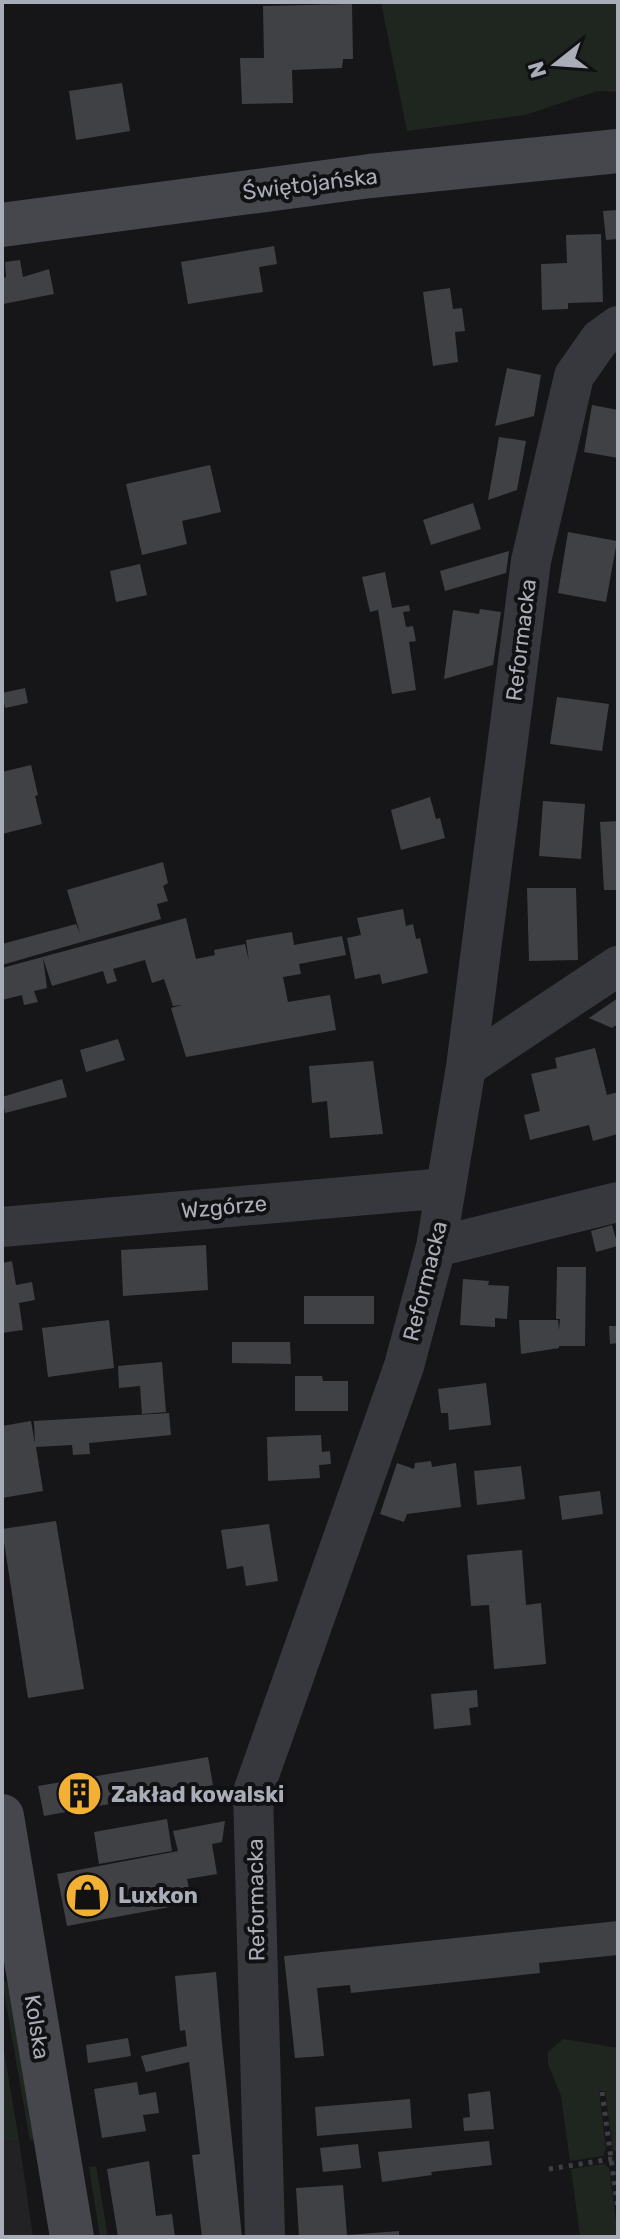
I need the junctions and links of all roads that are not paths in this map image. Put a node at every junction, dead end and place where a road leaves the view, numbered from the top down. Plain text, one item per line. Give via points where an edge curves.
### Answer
1 (618, 151) edge
2 (2, 225) edge
3 (618, 326) edge
4 (618, 966) edge
5 (466, 1067) junction
6 (446, 1188) junction
7 (618, 1202) edge
8 (2, 1227) edge
9 (436, 1247) junction
10 (2, 1816) edge
11 (12, 1933) edge
12 (72, 2237) edge
13 (265, 2237) edge

1 - 2 street, Świętojańska via 370,176
3 - 5 street, Reformacka via 600,339 574,376 531,561
4 - 5 street
5 - 6 street, Reformacka
6 - 8 street, Wzgórze
6 - 9 street, Reformacka
7 - 9 street
9 - 13 street, Reformacka via 404,1366 253,1792
10 - 11 street, Kolska
11 - 12 street, Kolska

